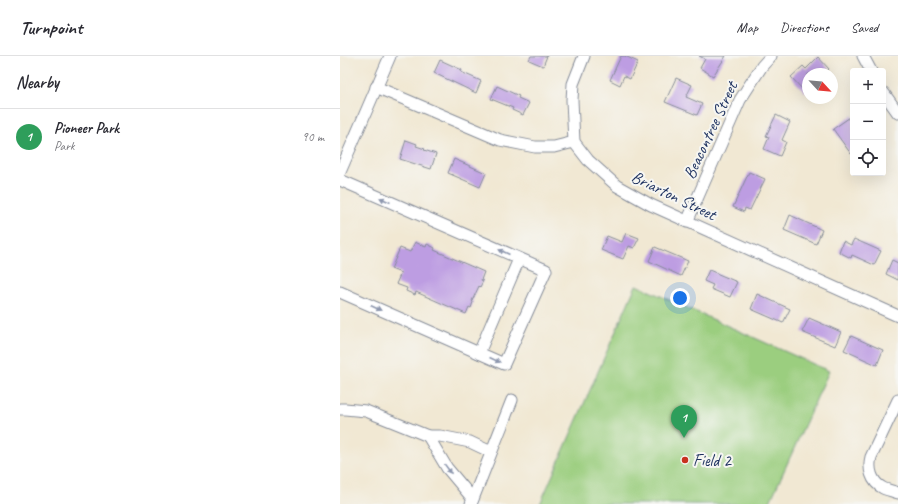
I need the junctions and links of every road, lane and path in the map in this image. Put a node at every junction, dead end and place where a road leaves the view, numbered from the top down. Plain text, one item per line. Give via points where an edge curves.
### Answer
1 (390, 56) edge
2 (584, 56) edge
3 (771, 56) edge
4 (863, 56) edge
5 (869, 68) edge
6 (376, 87) junction
7 (886, 96) edge
8 (898, 114) edge
9 (574, 142) junction
10 (340, 172) edge
11 (340, 180) edge
12 (687, 222) junction
13 (519, 259) junction
14 (340, 292) edge
15 (898, 316) edge
16 (479, 353) junction
17 (512, 400) dead end
18 (898, 400) edge
19 (340, 410) edge
20 (428, 436) junction
21 (491, 452) junction
22 (898, 493) edge
23 (472, 501) edge

1 - 6 street
2 - 9 street via 573,84
3 - 12 street, Beacontree Street via 740,100
4 - 5 street
6 - 9 street via 500,140 535,147 554,147
6 - 10 street
7 - 8 street
9 - 12 street, Briarton Street via 588,160 617,186
13 -> 11 street
12 - 15 street, Briarton Street
13 - 16 street
16 -> 13 street via 504,364 546,270
14 -> 16 street
17 - 21 street
18 - 22 street via 871,457 870,467 879,486
19 - 20 street via 366,411
20 - 21 street via 470,442
20 -> 23 street via 447,468
21 - 23 street

